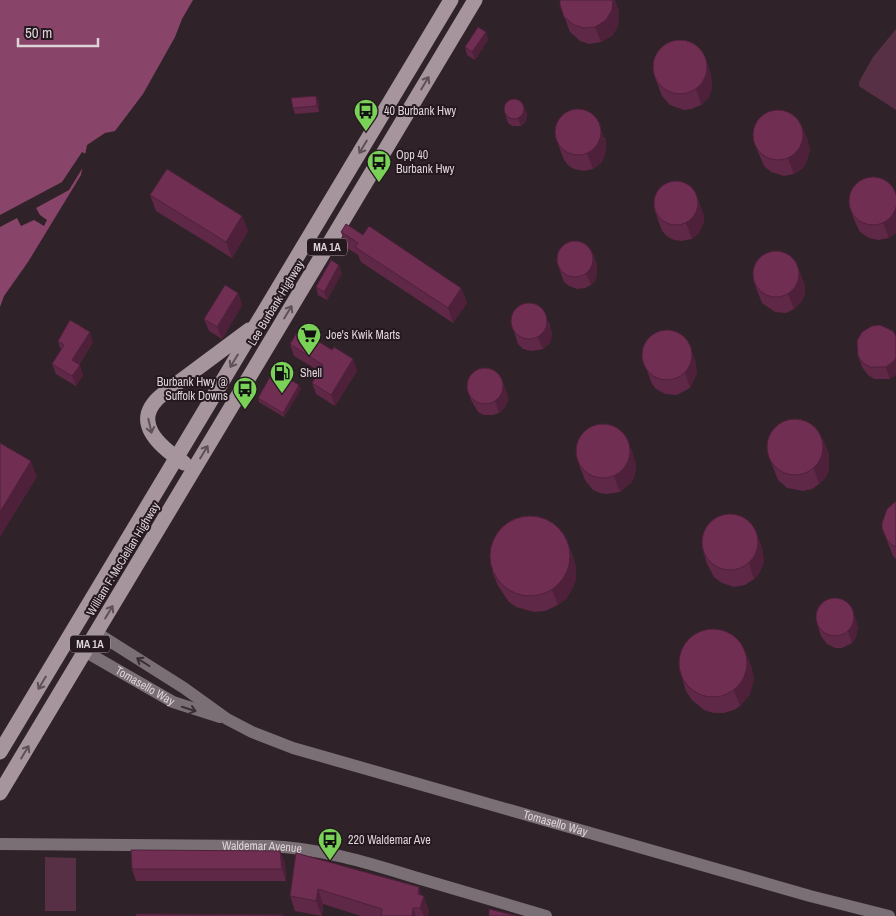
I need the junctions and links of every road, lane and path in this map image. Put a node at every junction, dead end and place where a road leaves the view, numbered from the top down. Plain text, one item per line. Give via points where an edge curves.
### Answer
1 (451, 0) edge
2 (475, 0) edge
3 (256, 325) junction
4 (176, 458) junction
5 (194, 469) junction
6 (158, 488) joint
7 (179, 493) joint
8 (97, 633) junction
9 (67, 641) junction
10 (85, 652) junction
11 (227, 719) junction
12 (0, 752) edge
13 (0, 793) edge
14 (0, 844) edge
15 (546, 916) edge
16 (889, 916) edge

1 -> 3 highway, Lee Burbank Highway / MA 1A
5 -> 2 highway, Lee Burbank Highway / MA 1A
3 -> 4 highway, Lee Burbank Highway / MA 1A
3 -> 4 highway via 151,406 148,419 152,435
4 - 5 highway
4 - 6 highway, Lee Burbank Highway / MA 1A
5 - 7 highway, Lee Burbank Highway / MA 1A
6 - 9 highway, William F. McClellan Highway / MA 1A
8 -> 7 highway, William F. McClellan Highway / MA 1A
8 - 10 highway, William F. McClellan Highway / MA 1A
11 -> 8 street, Tomasello Way
9 - 10 street, Tomasello Way
9 -> 12 highway, William F. McClellan Highway / MA 1A
10 -> 11 street, Tomasello Way via 173,702
13 -> 10 highway, William F. McClellan Highway / MA 1A
11 - 16 street, Tomasello Way via 265,738 306,752 801,894
14 - 15 street, Waldemar Avenue via 302,849 363,862

